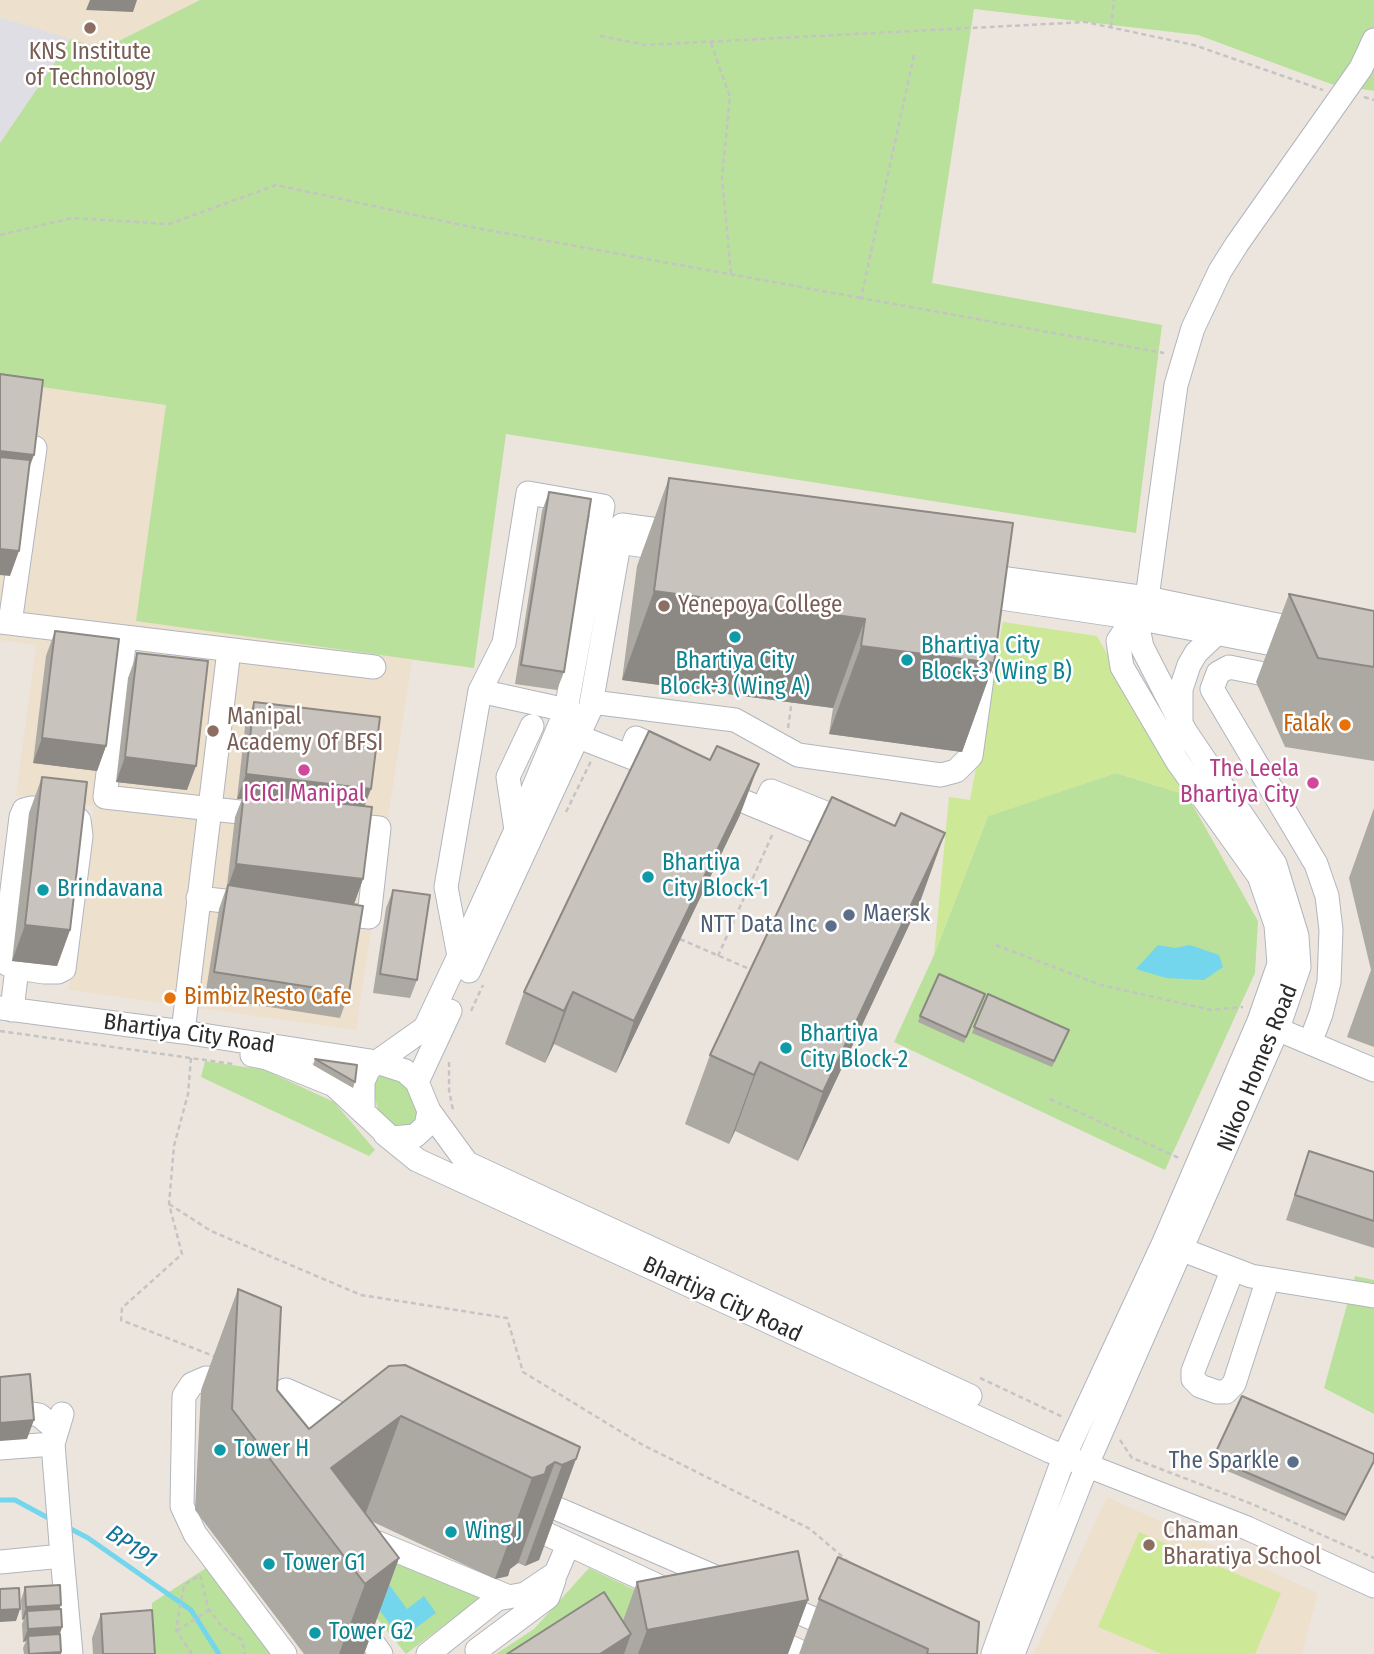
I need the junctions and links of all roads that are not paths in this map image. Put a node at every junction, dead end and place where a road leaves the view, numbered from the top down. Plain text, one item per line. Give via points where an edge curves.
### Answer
1 (1374, 40) edge
2 (35, 448) edge
3 (614, 530) junction
4 (697, 545) edge
5 (1142, 608) junction
6 (5, 622) edge
7 (1217, 633) junction
8 (125, 637) junction
9 (1334, 637) edge
10 (229, 650) junction
11 (1316, 652) edge
12 (984, 659) edge
13 (374, 667) dead end
14 (1311, 683) edge
15 (480, 691) junction
16 (583, 724) junction
17 (1182, 725) junction
18 (532, 726) dead end
19 (694, 772) junction
20 (744, 784) edge
21 (209, 809) junction
22 (770, 817) junction
23 (287, 818) edge
24 (843, 820) edge
25 (313, 821) edge
26 (516, 830) junction
27 (868, 853) edge
28 (1309, 853) junction
29 (1278, 873) junction
30 (198, 898) junction
31 (277, 907) edge
32 (303, 910) edge
33 (459, 956) junction
34 (17, 968) junction
35 (1297, 972) junction
36 (1329, 976) junction
37 (4, 1013) edge
38 (1262, 1019) junction
39 (183, 1031) junction
40 (1310, 1042) junction
41 (377, 1062) junction
42 (1374, 1070) edge
43 (417, 1082) junction
44 (363, 1110) junction
45 (429, 1111) junction
46 (385, 1134) junction
47 (1173, 1246) junction
48 (1232, 1271) junction
49 (1268, 1279) junction
50 (1374, 1296) edge
51 (286, 1390) dead end
52 (258, 1396) junction
53 (27, 1413) edge
54 (257, 1422) edge
55 (57, 1429) junction
56 (368, 1437) junction
57 (0, 1447) edge
58 (1078, 1455) junction
59 (339, 1461) edge
60 (516, 1490) edge
61 (495, 1510) edge
62 (568, 1545) junction
63 (62, 1556) junction
64 (0, 1562) edge
65 (348, 1566) edge
66 (1374, 1571) edge
67 (556, 1573) junction
68 (1374, 1586) edge
69 (336, 1591) edge
70 (758, 1595) edge
71 (509, 1597) junction
72 (689, 1601) edge
73 (477, 1650) dead end
74 (71, 1654) edge
75 (285, 1654) edge
76 (381, 1654) edge
77 (428, 1654) edge
78 (805, 1654) edge
79 (894, 1654) edge
80 (993, 1654) edge
81 (1013, 1654) edge

1 - 5 street via 1361,68 1220,271 1197,318 1176,385
2 - 6 street
3 - 4 street
3 - 15 street via 603,506 528,493 504,643
3 - 16 street
5 - 5 street via 991,607 952,581
5 - 7 street
5 - 9 street
5 - 17 street, Nikoo Homes Road via 1142,647
5 - 38 street, Nikoo Homes Road via 1118,642 1122,667 1177,761 1255,870 1272,906 1279,964
6 - 8 street
7 - 11 street
7 - 17 street via 1196,653 1184,677 1179,701
8 - 10 street
8 - 21 street via 105,797
10 - 13 street
10 - 21 street
12 - 16 street via 971,756 956,771 942,775 798,755 735,720
14 - 28 street via 1229,667 1218,673 1212,689
15 - 16 street
15 - 33 street via 446,887
16 - 19 street via 629,756
16 - 26 street
16 - 43 street
17 - 29 street, Nikoo Homes Road
18 - 26 street via 508,777
19 - 20 street
19 - 22 street
21 - 23 street
21 - 30 street
22 - 24 street via 771,791
22 - 27 street
25 - 32 street via 379,828 369,917
26 - 33 street
28 - 29 street
28 - 36 street via 1322,880 1330,914
29 - 35 street, Nikoo Homes Road via 1297,936
30 - 31 street
30 - 39 street
33 - 41 street via 425,1028
34 - 34 street via 64,969 81,827 70,812 32,807 21,817 4,955 7,964
34 - 37 street
35 - 36 street
35 - 38 street, Nikoo Homes Road
36 - 40 street
37 - 39 street, Bhartiya City Road
37 - 44 street, Bhartiya City Road via 267,1058 334,1085
38 - 40 street
38 - 47 street, Nikoo Homes Road
39 - 41 street, Bhartiya City Road
40 - 42 street
41 - 43 street, Bhartiya City Road via 405,1071
41 - 44 street via 363,1082
43 - 45 street, Bhartiya City Road
44 - 46 street, Bhartiya City Road
45 - 46 street via 426,1126 415,1136 399,1139
45 - 58 street, Bhartiya City Road via 467,1163
46 - 58 street, Bhartiya City Road via 417,1160
47 - 48 street
47 - 58 street, Nikoo Homes Road
48 - 49 street
48 - 49 street via 1193,1378 1217,1392 1226,1392 1234,1384
49 - 50 street
51 - 56 street
52 - 54 street
52 - 56 street
52 - 75 street via 214,1377 199,1380 187,1390 183,1506 195,1534
53 - 55 street via 39,1415
55 - 57 street
55 - 63 street
56 - 59 street
58 - 66 street
58 - 68 street
58 - 80 street
58 - 81 street
60 - 78 street via 747,1591 732,1595 733,1613
61 - 62 street
62 - 67 street
62 - 72 street
63 - 64 street
63 - 74 street
65 - 71 street via 378,1544
67 - 71 street via 525,1594
67 - 73 street via 548,1597
69 - 76 street
70 - 79 street
71 - 77 street via 497,1599

